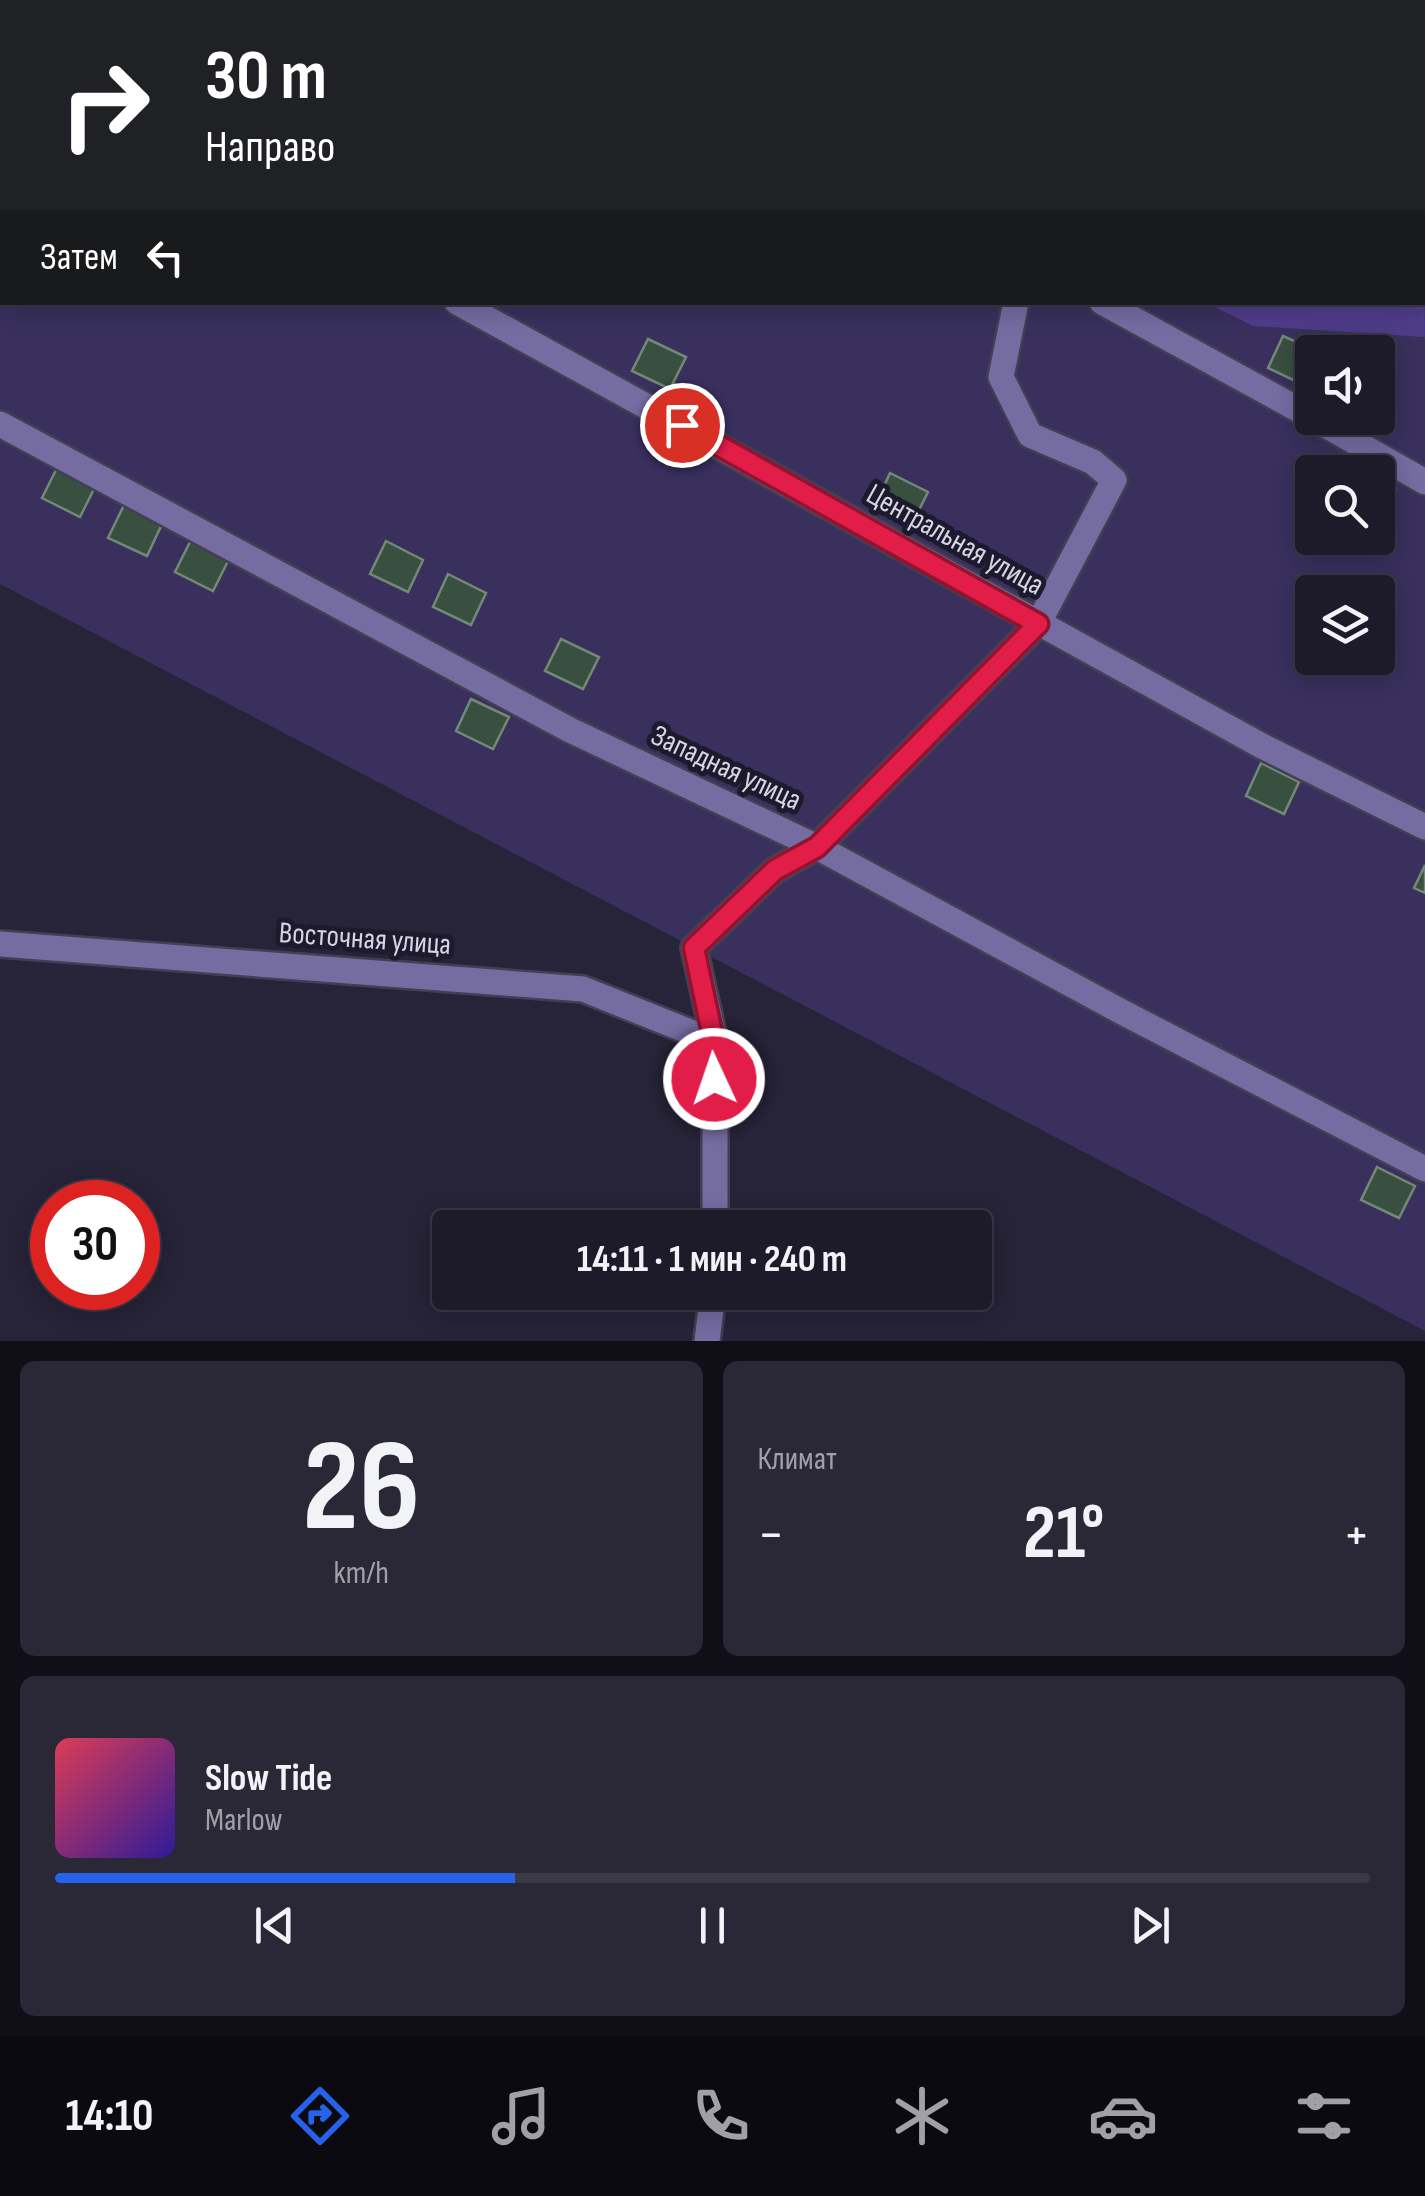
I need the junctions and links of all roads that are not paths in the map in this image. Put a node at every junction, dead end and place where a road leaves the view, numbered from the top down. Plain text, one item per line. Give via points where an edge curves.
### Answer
1 (463, 305) edge
2 (1015, 305) edge
3 (1108, 305) edge
4 (1295, 407) edge
5 (0, 424) edge
6 (1344, 435) edge
7 (1425, 482) edge
8 (1038, 624) junction
9 (1425, 827) edge
10 (817, 847) junction
11 (0, 944) edge
12 (714, 1042) junction
13 (1425, 1168) edge
14 (715, 1210) edge
15 (711, 1310) edge
16 (707, 1341) edge

1 - 8 street, Центральная улица
2 - 8 street via 1001,377 1030,435 1093,462 1114,480
3 - 4 street
5 - 10 street, Западная улица via 570,730
6 - 7 street
8 - 9 street, Центральная улица
8 - 10 street
10 - 12 street via 775,870 694,948
10 - 13 street, Западная улица
11 - 12 street, Восточная улица via 583,989
12 - 14 street
15 - 16 street

